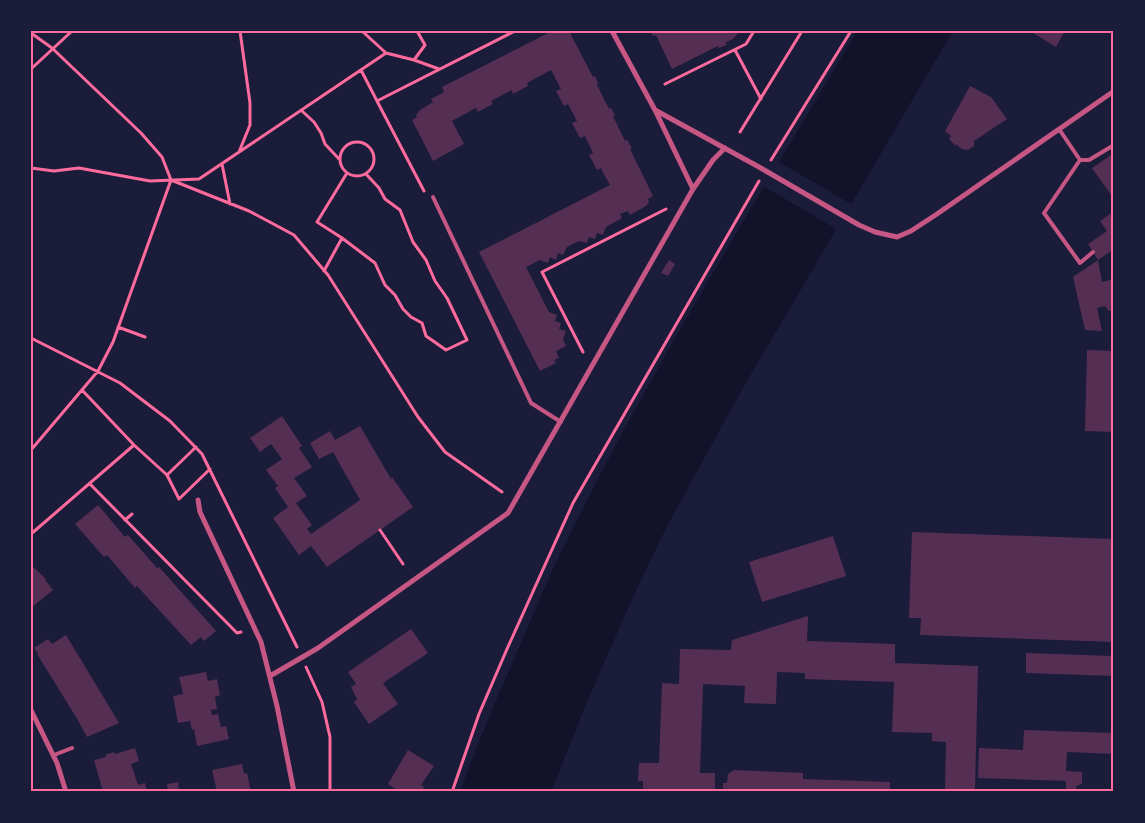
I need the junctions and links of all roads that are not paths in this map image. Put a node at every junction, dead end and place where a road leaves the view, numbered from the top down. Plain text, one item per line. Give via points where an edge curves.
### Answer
1 (612, 31) edge
2 (1114, 91) edge
3 (655, 110) junction
4 (1059, 129) junction
5 (1114, 145) edge
6 (725, 148) junction
7 (1080, 160) junction
8 (692, 190) junction
9 (433, 197) road end
10 (1093, 252) dead end
11 (561, 422) junction
12 (198, 500) dead end
13 (270, 676) junction
14 (31, 710) edge
15 (72, 748) dead end
16 (54, 755) junction
17 (66, 792) edge
18 (294, 792) edge

1 - 3 street
2 - 4 street
3 - 6 street
3 - 8 street
4 - 6 street via 911,231 896,237 859,225
4 - 7 lane
5 - 7 lane via 1089,160
6 - 8 street
7 - 10 lane via 1044,213 1080,263
8 - 11 street
9 - 11 lane via 531,403
11 - 13 street via 508,513 318,648
12 - 13 street via 200,512 261,642
13 - 18 street
14 - 16 street
15 - 16 lane
16 - 17 street

